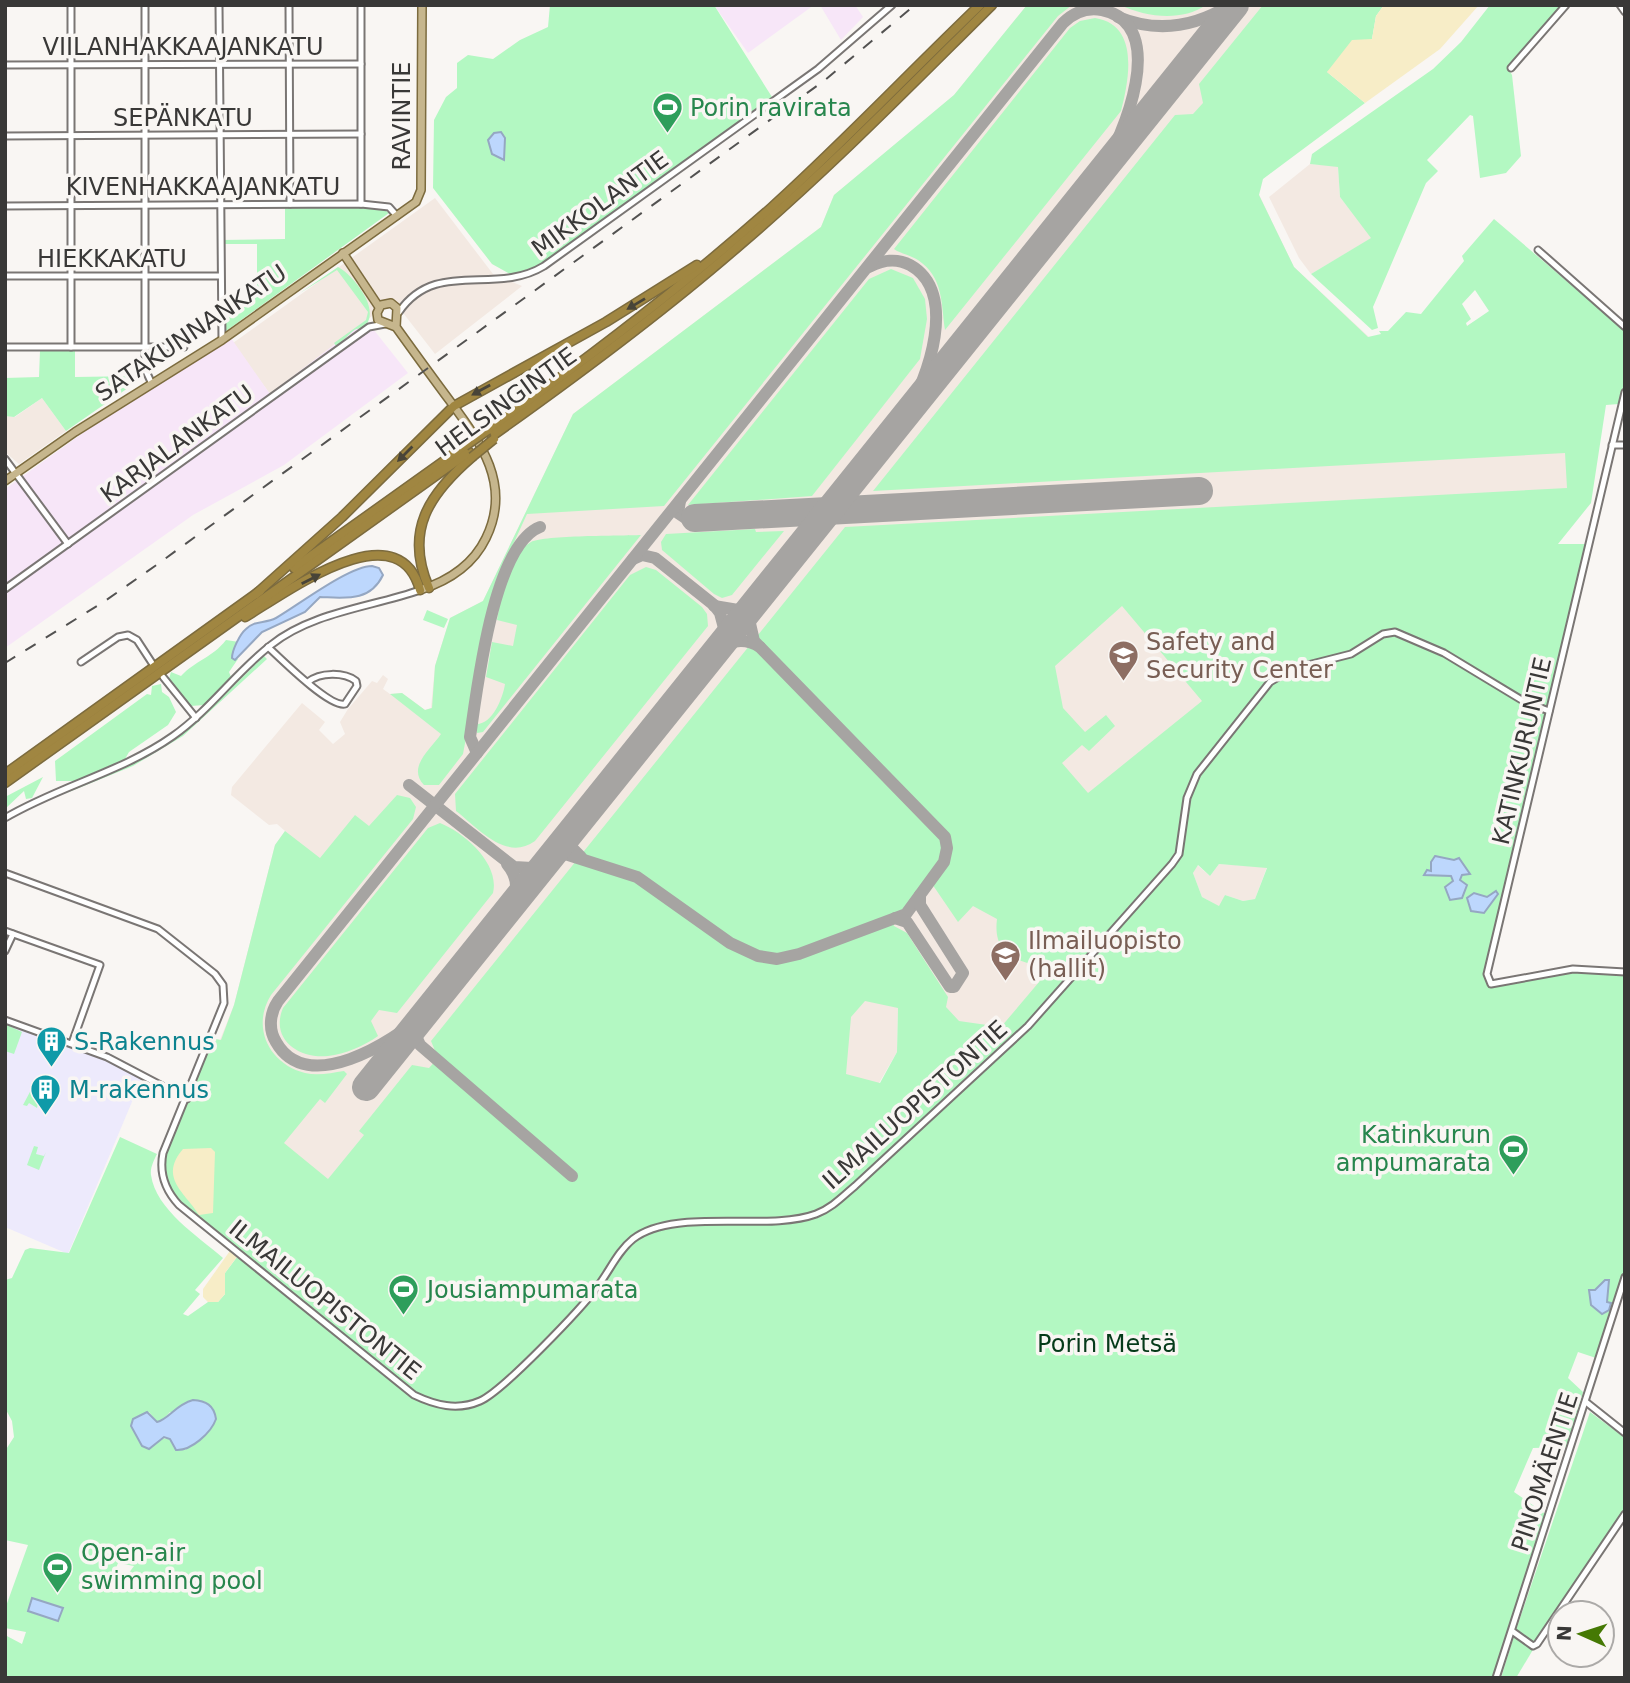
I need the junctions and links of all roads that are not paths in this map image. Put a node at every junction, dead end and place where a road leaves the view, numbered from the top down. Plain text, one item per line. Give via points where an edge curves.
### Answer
1 (71, 5) edge
2 (145, 5) edge
3 (219, 5) edge
4 (289, 5) edge
5 (361, 5) edge
6 (422, 5) edge
7 (891, 5) edge
8 (980, 5) edge
9 (992, 5) edge
10 (1566, 5) edge
11 (1619, 5) edge
12 (1625, 12) edge
13 (145, 64) junction
14 (219, 64) junction
15 (289, 64) junction
16 (360, 64) junction
17 (5, 65) edge
18 (72, 65) junction
19 (1511, 68) dead end
20 (361, 134) junction
21 (145, 135) junction
22 (219, 135) junction
23 (288, 135) junction
24 (5, 136) edge
25 (71, 136) junction
26 (290, 204) junction
27 (361, 204) junction
28 (145, 205) junction
29 (219, 205) junction
30 (5, 206) edge
31 (71, 206) junction
32 (771, 208) junction
33 (397, 216) junction
34 (1538, 250) dead end
35 (343, 253) junction
36 (5, 276) edge
37 (145, 276) junction
38 (219, 276) junction
39 (71, 277) junction
40 (406, 301) junction
41 (383, 307) junction
42 (398, 315) junction
43 (390, 325) junction
44 (369, 327) junction
45 (1625, 327) edge
46 (222, 340) junction
47 (184, 346) dead end
48 (71, 347) junction
49 (145, 347) junction
50 (5, 348) edge
51 (152, 384) junction
52 (1625, 392) edge
53 (453, 406) junction
54 (492, 435) junction
55 (1612, 445) junction
56 (1625, 445) edge
57 (469, 451) junction
58 (5, 459) edge
59 (17, 473) junction
60 (5, 481) edge
61 (68, 544) junction
62 (5, 589) edge
63 (425, 589) junction
64 (256, 594) junction
65 (276, 642) junction
66 (268, 647) junction
67 (189, 652) junction
68 (282, 658) junction
69 (81, 662) dead end
70 (152, 663) dead end
71 (163, 677) dead end
72 (308, 682) junction
73 (1549, 711) junction
74 (196, 718) junction
75 (5, 774) edge
76 (5, 783) edge
77 (5, 818) edge
78 (5, 873) edge
79 (5, 931) edge
80 (13, 934) junction
81 (5, 951) edge
82 (1625, 972) edge
83 (5, 1020) edge
84 (72, 1043) junction
85 (187, 1099) junction
86 (1625, 1277) edge
87 (1586, 1402) junction
88 (1625, 1433) edge
89 (1625, 1514) edge
90 (1512, 1631) junction
91 (1496, 1678) edge

1 - 18 street
2 - 13 street
3 - 14 street
4 - 15 street
5 - 16 street
6 - 33 main road, RAVINTIE via 421,190 416,202
7 - 40 street, MIKKOLANTIE via 818,69 536,272 514,279 438,282
8 - 32 highway, HELSINGINTIE
9 - 54 highway, HELSINGINTIE via 742,244 627,337
10 - 19 street
11 - 12 street
13 - 14 street, VIILANHAKKAAJANKATU
13 - 18 street, VIILANHAKKAAJANKATU
13 - 21 street
14 - 15 street, VIILANHAKKAAJANKATU
14 - 22 street
15 - 16 street, VIILANHAKKAAJANKATU
15 - 23 street
16 - 20 street
17 - 18 street, VIILANHAKKAAJANKATU
18 - 25 street
20 - 23 street, SEPÄNKATU
20 - 27 street
21 - 22 street, SEPÄNKATU
21 - 25 street, SEPÄNKATU
21 - 28 street
22 - 23 street, SEPÄNKATU
22 - 29 street
23 - 26 street
24 - 25 street, SEPÄNKATU
25 - 31 street
26 - 27 street, KIVENHAKKAAJANKATU
26 - 29 street, KIVENHAKKAAJANKATU
27 - 33 street, KIVENHAKKAAJANKATU via 389,207
28 - 29 street, KIVENHAKKAAJANKATU
28 - 31 street, KIVENHAKKAAJANKATU
28 - 37 street
29 - 38 street
30 - 31 street, KIVENHAKKAAJANKATU
31 - 39 street
32 -> 53 highway via 673,283
32 - 54 highway, HELSINGINTIE
33 - 35 main road, SATAKUNNANKATU
34 - 45 street
35 - 41 main road
35 - 46 main road, SATAKUNNANKATU
36 - 39 street, HIEKKAKATU
37 - 38 street, HIEKKAKATU
37 - 39 street, HIEKKAKATU
37 - 49 street
38 - 46 street
39 - 48 street
40 - 41 street
40 - 42 street
41 - 42 main road
41 - 43 main road via 378,320
41 - 44 street, KARJALANKATU
42 - 43 main road
43 - 44 street, KARJALANKATU
43 - 53 main road
44 - 61 street, KARJALANKATU
46 - 51 main road, SATAKUNNANKATU
47 - 49 street
48 - 49 street
48 - 50 street
49 - 51 street via 145,369
51 - 59 main road, SATAKUNNANKATU
52 - 55 street, KATINKURUNTIE
53 - 63 main road via 485,452 493,475 495,506 489,531 472,559 446,580
53 -> 64 highway via 342,517
54 - 57 highway, HELSINGINTIE, bridge
54 - 57 highway, bridge
55 - 56 street
55 - 73 street, KATINKURUNTIE
57 - 63 highway via 423,519 418,558
57 - 64 highway, HELSINGINTIE
57 - 67 highway, HELSINGINTIE
58 - 59 street
59 - 60 main road, SATAKUNNANKATU
59 - 61 street
61 - 62 street, KARJALANKATU
63 - 65 street via 310,624
67 -> 63 highway via 293,588 360,558 387,554 400,558
64 - 75 highway, HELSINGINTIE
65 - 66 street
65 - 68 street
66 - 68 street
66 - 74 street
67 - 76 highway, HELSINGINTIE
68 - 72 street
69 - 70 street via 128,635 137,640
71 - 74 street
72 - 72 street via 340,705 357,686 344,675 319,676
73 - 82 street, KATINKURUNTIE via 1488,982 1574,969
73 - 85 street, ILMAILUOPISTONTIE via 1525,702 1444,653 1395,632 1383,634 1351,654 1281,674 1255,699 1197,774 1186,798 1179,854 1167,870 1028,1026 855,1185 827,1209 810,1216 674,1225 642,1233 622,1251 575,1313 504,1384 480,1401 448,1406 414,1395 171,1196 161,1162
74 - 77 street via 139,756
78 - 85 street via 148,923 215,974 223,985 224,1003
79 - 80 street
80 - 81 street
80 - 84 street via 100,965
83 - 84 street
84 - 85 street
86 - 87 street, PINOMÄENTIE
87 - 88 street
87 - 90 street, PINOMÄENTIE
89 - 90 street via 1537,1644 1533,1646
90 - 91 street, PINOMÄENTIE

